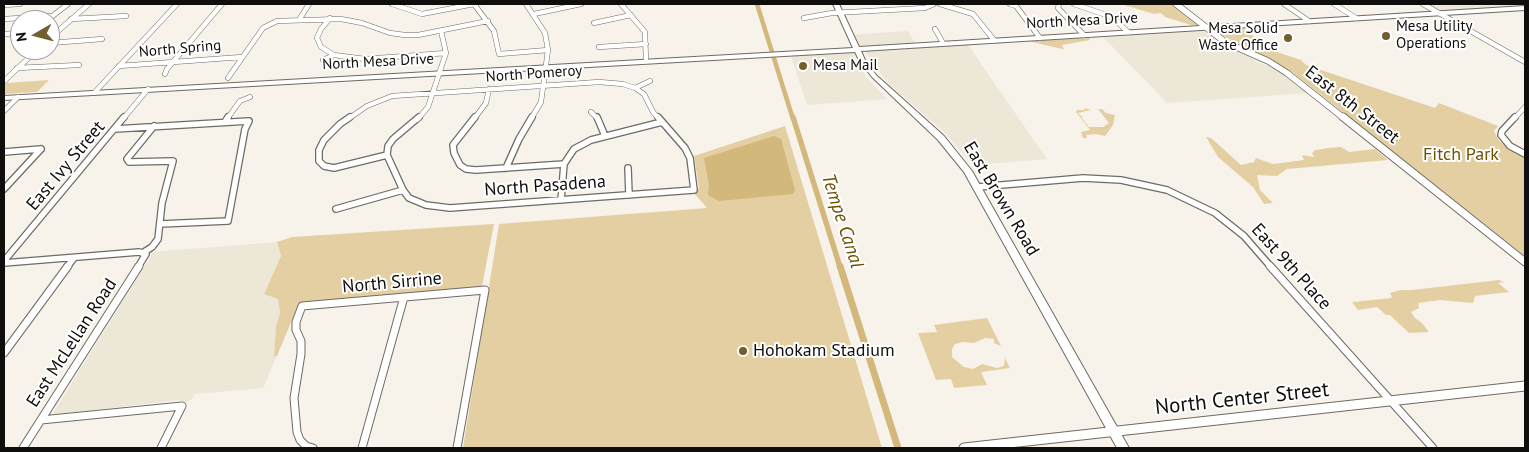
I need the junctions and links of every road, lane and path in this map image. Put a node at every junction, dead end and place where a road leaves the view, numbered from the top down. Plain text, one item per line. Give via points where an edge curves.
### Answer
1 (20, 4) edge
2 (88, 4) edge
3 (177, 4) edge
4 (222, 4) edge
5 (309, 4) edge
6 (392, 4) edge
7 (474, 4) edge
8 (526, 4) edge
9 (578, 4) edge
10 (621, 4) edge
11 (836, 4) edge
12 (934, 4) edge
13 (940, 4) edge
14 (1010, 4) edge
15 (1059, 4) edge
16 (1074, 4) edge
17 (1176, 4) edge
18 (1284, 4) edge
19 (1334, 4) edge
20 (1424, 4) edge
21 (4, 5) edge
22 (1525, 8) edge
23 (840, 12) junction
24 (1440, 13) junction
25 (534, 14) junction
26 (632, 15) junction
27 (126, 16) dead end
28 (330, 18) junction
29 (804, 18) dead end
30 (1356, 18) junction
31 (71, 19) junction
32 (299, 20) junction
33 (488, 21) junction
34 (1309, 21) junction
35 (594, 23) dead end
36 (1205, 28) junction
37 (60, 29) edge
38 (935, 29) dead end
39 (441, 31) junction
40 (1128, 32) junction
41 (1084, 35) junction
42 (1040, 38) junction
43 (102, 39) dead end
44 (994, 40) junction
45 (60, 42) edge
46 (943, 43) junction
47 (646, 44) junction
48 (599, 46) dead end
49 (856, 49) junction
50 (548, 50) junction
51 (446, 53) junction
52 (789, 53) joint
53 (777, 54) joint
54 (334, 55) junction
55 (754, 55) joint
56 (242, 56) junction
57 (26, 60) edge
58 (323, 60) dead end
59 (173, 62) junction
60 (646, 62) junction
61 (1525, 62) edge
62 (79, 65) dead end
63 (119, 66) junction
64 (17, 68) junction
65 (546, 68) junction
66 (441, 73) junction
67 (165, 74) dead end
68 (228, 78) dead end
69 (4, 80) edge
70 (650, 81) dead end
71 (543, 86) junction
72 (635, 88) junction
73 (148, 89) junction
74 (489, 89) junction
75 (95, 92) junction
76 (434, 92) junction
77 (250, 96) dead end
78 (18, 97) junction
79 (4, 98) edge
80 (1525, 107) edge
81 (4, 111) edge
82 (591, 112) dead end
83 (225, 122) junction
84 (662, 122) junction
85 (332, 123) dead end
86 (340, 124) junction
87 (154, 126) junction
88 (115, 129) junction
89 (605, 136) junction
90 (4, 152) edge
91 (1525, 154) edge
92 (387, 155) junction
93 (564, 164) junction
94 (506, 168) junction
95 (628, 168) dead end
96 (4, 182) edge
97 (11, 182) junction
98 (978, 187) junction
99 (4, 189) edge
100 (403, 190) junction
101 (629, 195) junction
102 (561, 200) junction
103 (336, 209) dead end
104 (160, 224) junction
105 (145, 253) junction
106 (74, 258) junction
107 (4, 262) edge
108 (1525, 262) edge
109 (404, 297) junction
110 (4, 353) edge
111 (1525, 386) edge
112 (1391, 401) junction
113 (40, 420) junction
114 (1114, 432) junction
115 (23, 448) edge
116 (161, 448) edge
117 (313, 448) edge
118 (362, 448) edge
119 (458, 448) edge
120 (964, 448) edge
121 (1123, 448) edge
122 (1433, 448) edge

1 - 21 street
2 - 31 street
3 - 63 street
4 - 59 street
5 - 32 street
6 - 7 street via 422,14
7 - 33 street
8 - 25 street
9 - 25 street
10 - 26 street
11 - 23 main road, East Brown Road
12 - 23 street via 925,8
13 - 44 street via 973,14
14 - 42 street via 1016,6
15 - 41 street via 1058,8
16 - 40 street via 1112,17
17 - 36 street, East 8th Street
18 - 34 street
19 - 30 street
20 - 24 street
22 - 24 main road, North Mesa Drive
23 - 29 street
23 - 49 main road, East Brown Road
24 - 30 main road, North Mesa Drive
24 - 61 street
25 - 50 street via 545,33
26 - 35 street
26 - 47 street via 645,32
27 - 31 street
28 - 32 street
28 - 39 street via 352,20 405,35
28 - 54 street via 317,38 321,47
30 - 34 main road, North Mesa Drive
31 - 37 street
32 - 56 street via 277,21 263,28
33 - 39 street
33 - 50 street via 496,37 499,54
34 - 36 main road, North Mesa Drive
36 - 40 main road, North Mesa Drive
36 - 108 street, East 8th Street via 1225,42 1287,73
38 - 46 street
39 - 51 street
40 - 41 main road, North Mesa Drive
41 - 42 main road, North Mesa Drive
42 - 44 main road, North Mesa Drive
43 - 45 street
44 - 46 main road, North Mesa Drive
46 - 49 main road, North Mesa Drive
47 - 48 street
47 - 60 street
49 - 52 main road, North Mesa Drive
49 - 98 main road, East Brown Road via 882,86 949,146
50 - 65 street
51 - 54 street via 374,59
51 - 66 street
52 - 53 main road, North Mesa Drive
53 - 55 main road, North Mesa Drive
54 - 58 street
55 - 60 main road, North Mesa Drive
56 - 59 street, North Spring
56 - 68 street
57 - 64 street
59 - 63 street, North Spring
59 - 67 street
60 - 65 main road, North Mesa Drive
62 - 64 street
63 - 75 street
64 - 69 street
65 - 66 main road, North Mesa Drive
65 - 71 street
66 - 73 main road, North Mesa Drive
66 - 76 street
70 - 72 street
71 - 72 street, North Pomeroy via 612,82
71 - 74 street, North Pomeroy
71 - 94 street via 540,102
72 - 84 street via 644,94
73 - 75 main road, North Mesa Drive
73 - 88 street, East Ivy Street
74 - 76 street, North Pomeroy
74 - 94 street via 480,113 453,145 454,154 466,169
75 - 78 main road, North Mesa Drive
76 - 86 street, North Pomeroy via 379,100
76 - 92 street via 421,116 392,139
77 - 83 street via 240,100
78 - 79 main road, North Mesa Drive
78 - 81 street
80 - 91 street via 1501,135 1510,146
82 - 89 street via 596,115
83 - 87 street
83 - 104 street via 249,121 228,222
84 - 89 street
84 - 101 street, North Pasadena via 690,158 694,190
85 - 86 street
86 - 92 street, North Pomeroy via 319,150 319,161 324,166 348,166
87 - 88 street
87 - 104 street, East McLellan Road via 127,159 129,162 173,161
88 - 107 street, East Ivy Street
89 - 93 street via 582,144 568,155
90 - 97 street via 41,150
92 - 100 street
93 - 94 street
93 - 102 street
95 - 101 street
96 - 97 street
97 - 99 street
98 - 112 street, East 9th Place via 1083,178 1121,180 1167,190 1202,206 1244,236
98 - 114 main road, East Brown Road
100 - 102 street, North Pasadena via 418,203 436,208
100 - 103 street
101 - 102 street, North Pasadena
104 - 105 street, East McLellan Road via 156,243
105 - 106 street
105 - 113 street, East McLellan Road via 146,257
106 - 107 street
106 - 110 street
109 - 117 street, North Sirrine via 302,306 296,322 301,354 294,398 300,440
109 - 118 street
109 - 119 street, North Sirrine via 485,290
111 - 112 street, North Center Street
112 - 114 street, North Center Street
112 - 122 street, East 9th Place
113 - 115 street, East McLellan Road
113 - 116 street via 182,406
114 - 120 street, North Center Street
114 - 121 main road, East Brown Road

